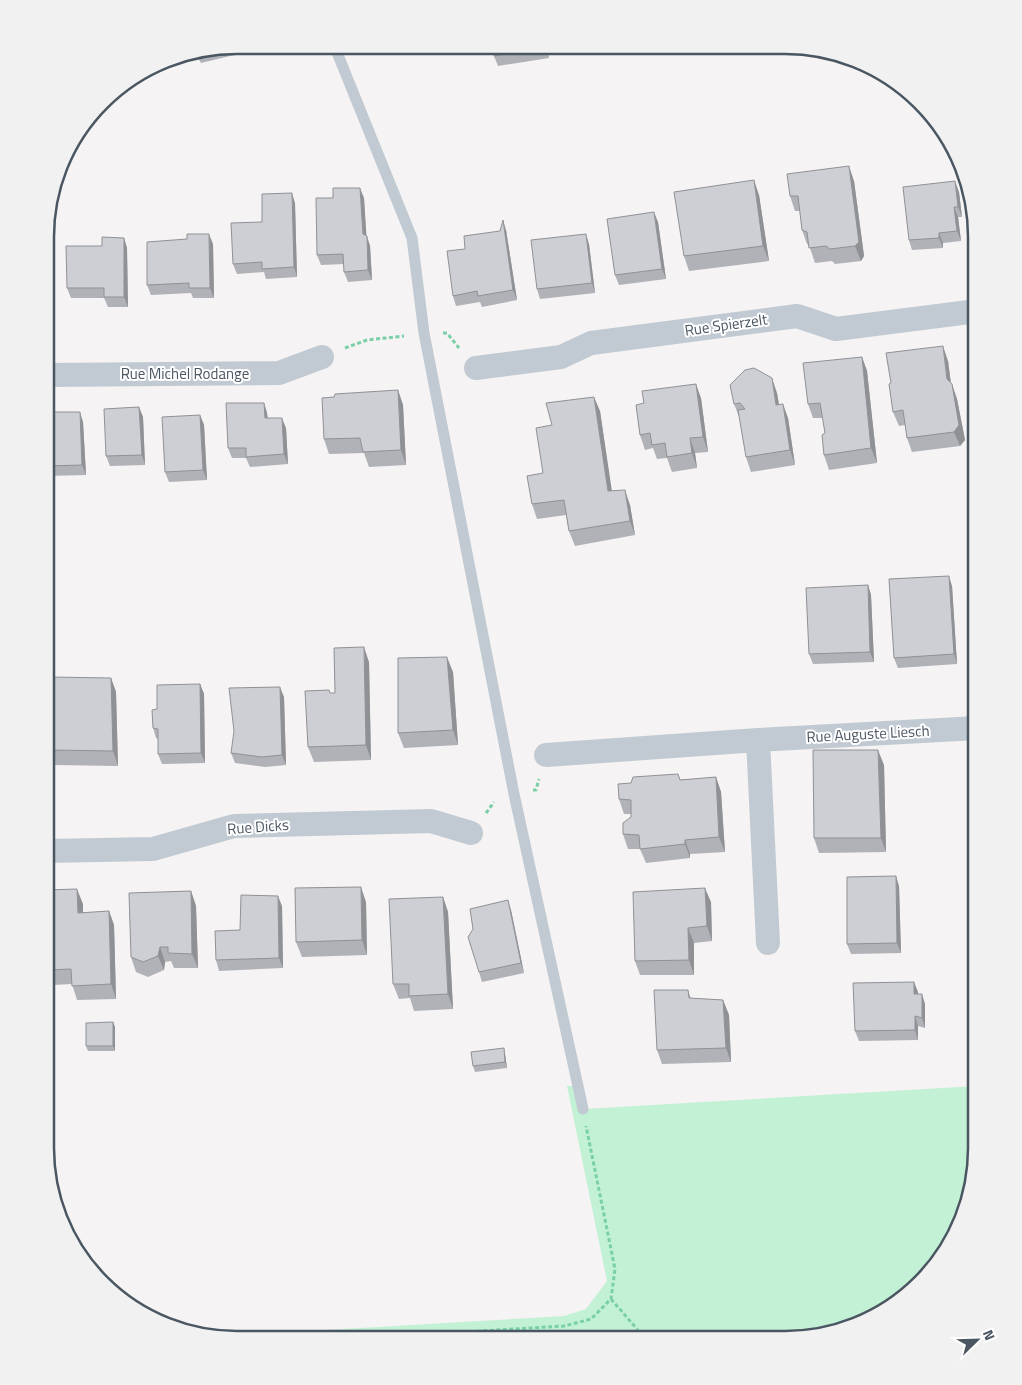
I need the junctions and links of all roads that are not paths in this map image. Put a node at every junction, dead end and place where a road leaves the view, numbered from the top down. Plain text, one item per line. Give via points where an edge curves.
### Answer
1 (338, 54) edge
2 (968, 312) edge
3 (322, 357) road end
4 (476, 368) road end
5 (54, 375) edge
6 (968, 728) edge
7 (758, 740) junction
8 (546, 755) dead end
9 (471, 832) dead end
10 (54, 851) edge
11 (768, 942) dead end
12 (583, 1108) road end

1 - 12 lane via 412,238 424,333 514,794
2 - 4 street, Rue Spierzelt via 836,329 796,316 591,343 561,357
3 - 5 street, Rue Michel Rodange via 279,373
6 - 7 street, Rue Auguste Liesch
7 - 8 street, Rue Auguste Liesch
7 - 11 street
9 - 10 street, Rue Dicks via 431,821 234,826 153,849

